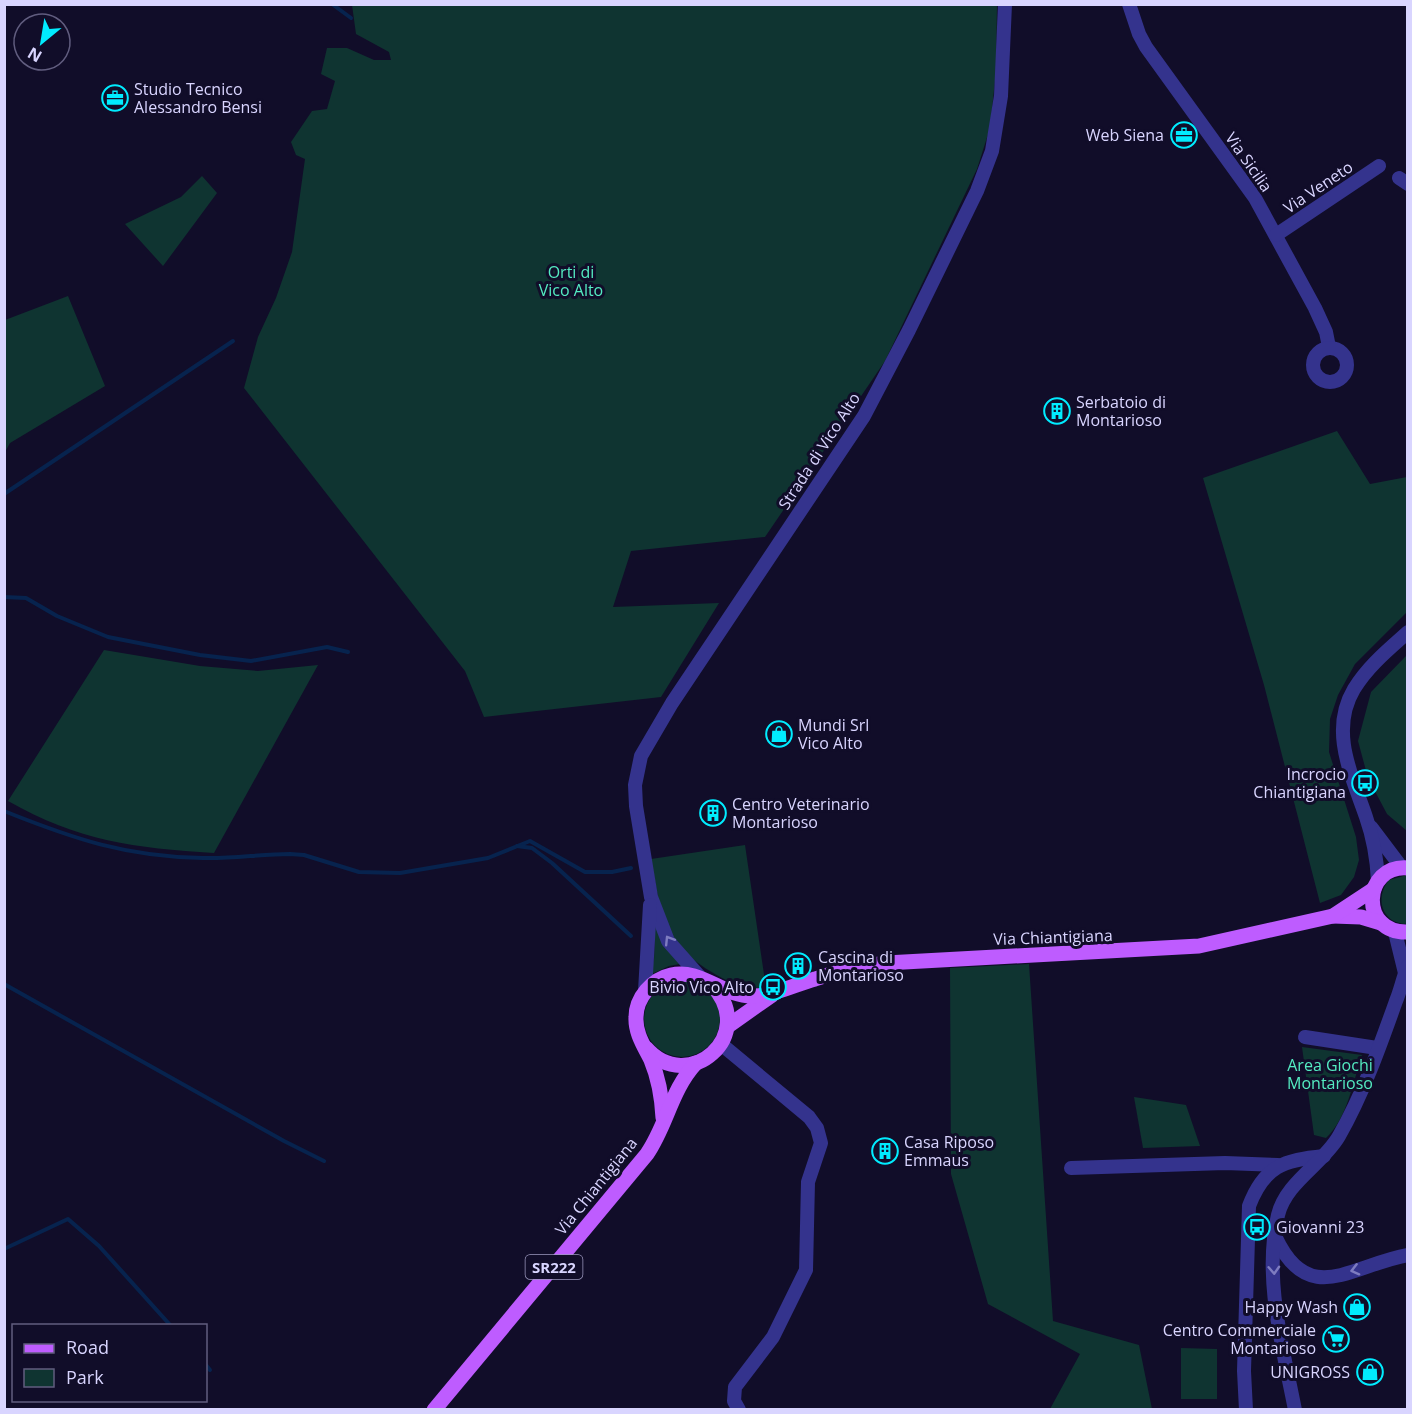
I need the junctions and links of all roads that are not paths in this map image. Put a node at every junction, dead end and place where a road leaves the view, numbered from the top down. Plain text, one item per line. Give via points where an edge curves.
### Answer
1 (1005, 4) edge
2 (1129, 4) edge
3 (1379, 166) dead end
4 (1276, 235) junction
5 (1329, 347) dead end
6 (1407, 632) edge
7 (1367, 820) junction
8 (1405, 868) edge
9 (1376, 885) junction
10 (651, 897) junction
11 (1333, 916) junction
12 (1381, 923) junction
13 (1401, 932) edge
14 (1406, 969) edge
15 (704, 979) junction
16 (645, 991) junction
17 (775, 993) junction
18 (728, 1026) junction
19 (1305, 1037) dead end
20 (642, 1043) junction
21 (721, 1044) junction
22 (1377, 1048) junction
23 (696, 1063) junction
24 (663, 1118) junction
25 (1323, 1156) junction
26 (1278, 1166) junction
27 (1071, 1168) dead end
28 (1276, 1238) junction
29 (1407, 1255) edge
30 (1244, 1407) edge
31 (434, 1410) edge
32 (739, 1410) edge
33 (1295, 1410) edge

1 - 10 street, Strada di Vico Alto via 1001,96 992,151 977,191 864,416 672,703 641,756 635,785 636,806
2 - 4 street, Via Sicilia via 1146,47 1251,192
3 - 4 street, Via Veneto
4 - 5 street, Via Sicilia via 1315,308
6 - 7 street via 1359,681 1343,721 1345,756
7 - 8 street
7 - 9 street
8 - 9 main road, Via Chiantigiana via 1385,874
9 - 11 main road, Via Chiantigiana
9 - 12 main road via 1372,907
15 -> 10 street, Strada di Vico Alto via 668,941
10 - 16 street, Strada di Vico Alto
11 - 12 main road, Via Chiantigiana via 1361,917
11 - 17 main road, Via Chiantigiana via 1186,948 867,965
12 - 13 main road, Via Chiantigiana
13 - 14 street
14 - 22 street
15 - 16 main road, Via Chiantigiana via 684,973 669,975
15 - 17 main road, Via Chiantigiana via 736,994
15 - 18 main road via 721,994
16 - 20 main road via 636,1017
17 - 18 main road, Via Chiantigiana
18 - 21 main road
19 - 22 street
20 - 23 main road via 666,1063
20 - 24 main road via 656,1075
21 - 23 main road, Via Chiantigiana
21 - 32 street via 809,1117 821,1139 808,1182 806,1270 773,1337 735,1387 733,1398
22 - 25 street via 1346,1123
23 - 24 main road, Via Chiantigiana via 682,1079
24 - 31 main road, Via Chiantigiana / SR222 via 647,1154
25 - 26 street
25 - 28 street via 1284,1201 1278,1214
26 - 27 street via 1225,1163
26 - 30 street via 1257,1187 1248,1211
29 -> 28 street via 1315,1277 1294,1267
28 -> 33 street via 1276,1303

